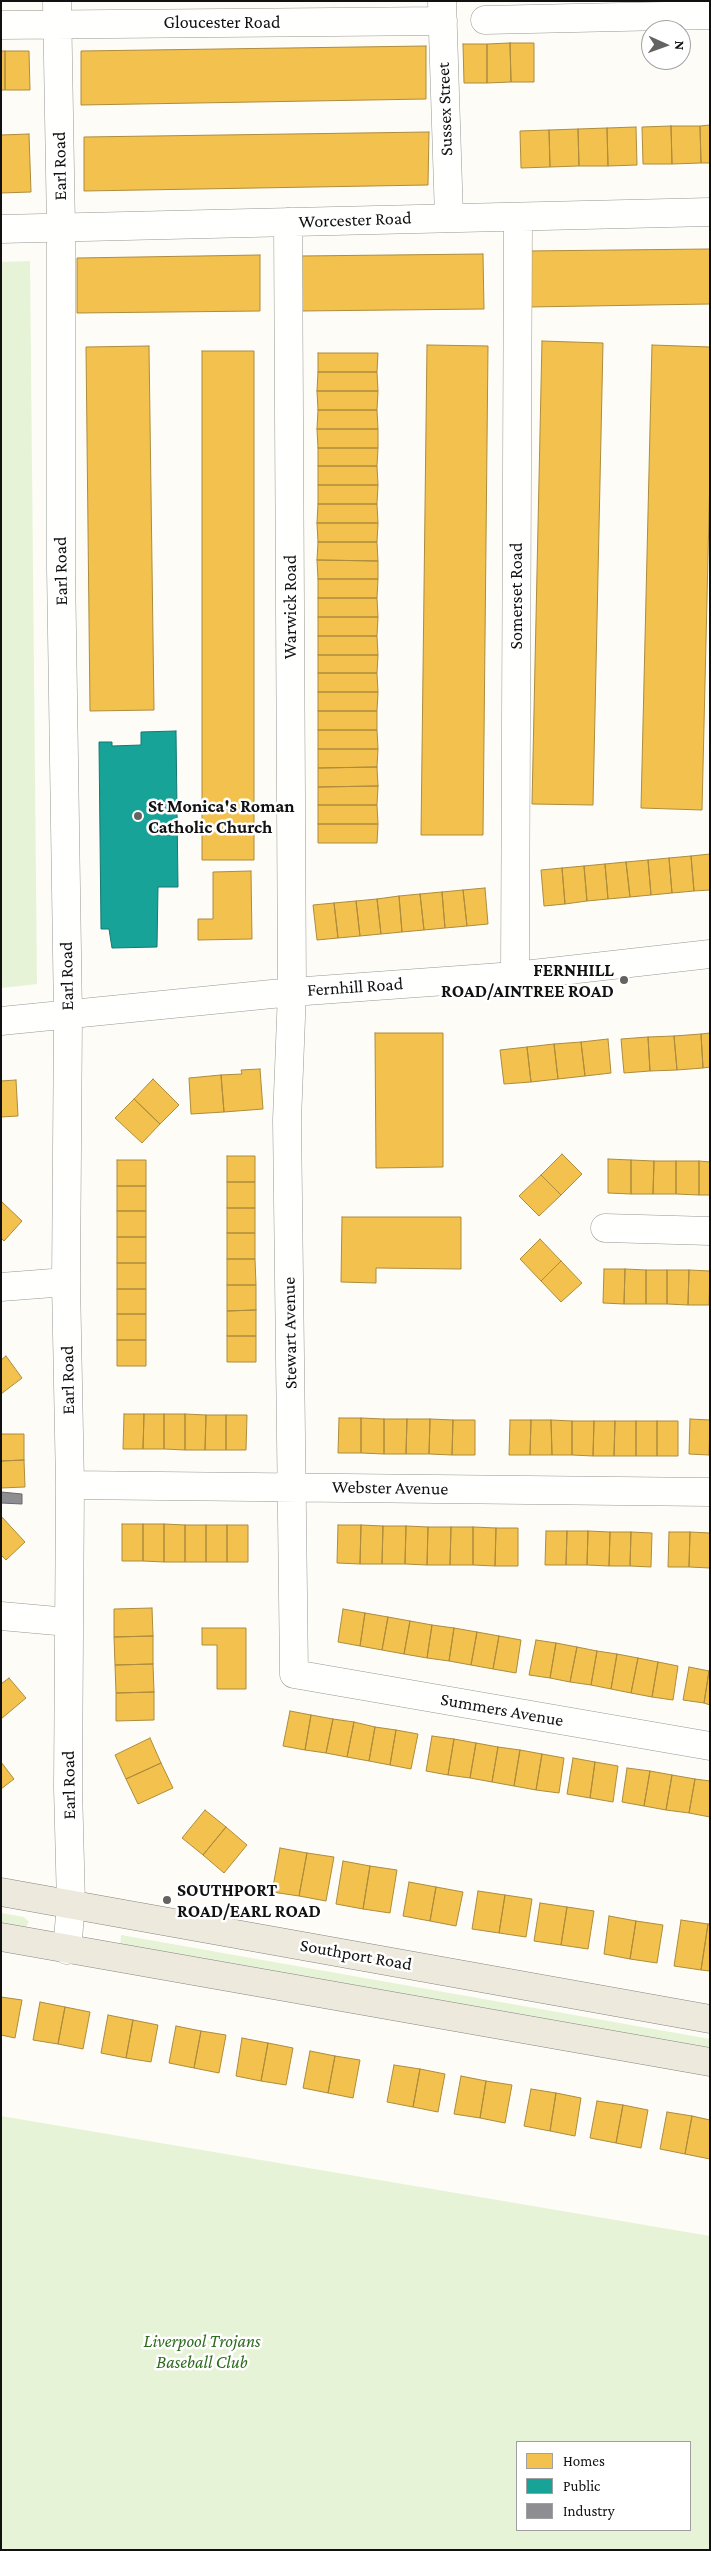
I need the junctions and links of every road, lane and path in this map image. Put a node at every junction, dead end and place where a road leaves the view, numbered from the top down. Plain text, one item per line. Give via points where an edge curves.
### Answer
1 (442, 11) edge
2 (57, 13) edge
3 (710, 15) edge
4 (485, 20) dead end
5 (1, 24) edge
6 (710, 212) edge
7 (449, 217) junction
8 (518, 217) junction
9 (288, 222) junction
10 (60, 228) junction
11 (1, 229) edge
12 (710, 954) edge
13 (515, 976) junction
14 (292, 992) junction
15 (68, 1016) junction
16 (1, 1021) edge
17 (605, 1228) dead end
18 (710, 1231) edge
19 (66, 1282) junction
20 (1, 1288) edge
21 (70, 1485) junction
22 (293, 1487) junction
23 (710, 1492) edge
24 (1, 1616) edge
25 (68, 1622) junction
26 (294, 1674) joint
27 (710, 1746) edge
28 (1, 1892) edge
29 (72, 1904) junction
30 (1, 1938) edge
31 (67, 1950) junction
32 (710, 2019) edge
33 (710, 2062) edge

1 - 2 street, Gloucester Road
1 - 7 street, Sussex Street
2 - 5 street, Gloucester Road
2 - 10 street, Earl Road
3 - 4 street
6 - 8 street, Worcester Road
7 - 8 street, Worcester Road
7 - 9 street, Worcester Road
8 - 13 street, Somerset Road
9 - 10 street, Worcester Road
9 - 14 street, Warwick Road
10 - 11 street, Worcester Road
10 - 15 street, Earl Road
12 - 13 street, Fernhill Road
13 - 14 street, Fernhill Road
14 - 15 street, Fernhill Road
14 - 22 street, Stewart Avenue via 287,1120
15 - 16 street, Fernhill Road
15 - 19 street, Earl Road
17 - 18 street
19 - 20 street
19 - 21 street, Earl Road
21 - 22 street, Webster Avenue
21 - 25 street, Earl Road
22 - 23 street, Webster Avenue
22 - 26 street, Stewart Avenue
24 - 25 street
25 - 29 street, Earl Road
26 - 27 street, Summers Avenue
28 - 29 main road, Southport Road
29 - 31 street, Earl Road
29 - 32 main road, Southport Road
30 - 31 main road
31 - 33 main road

